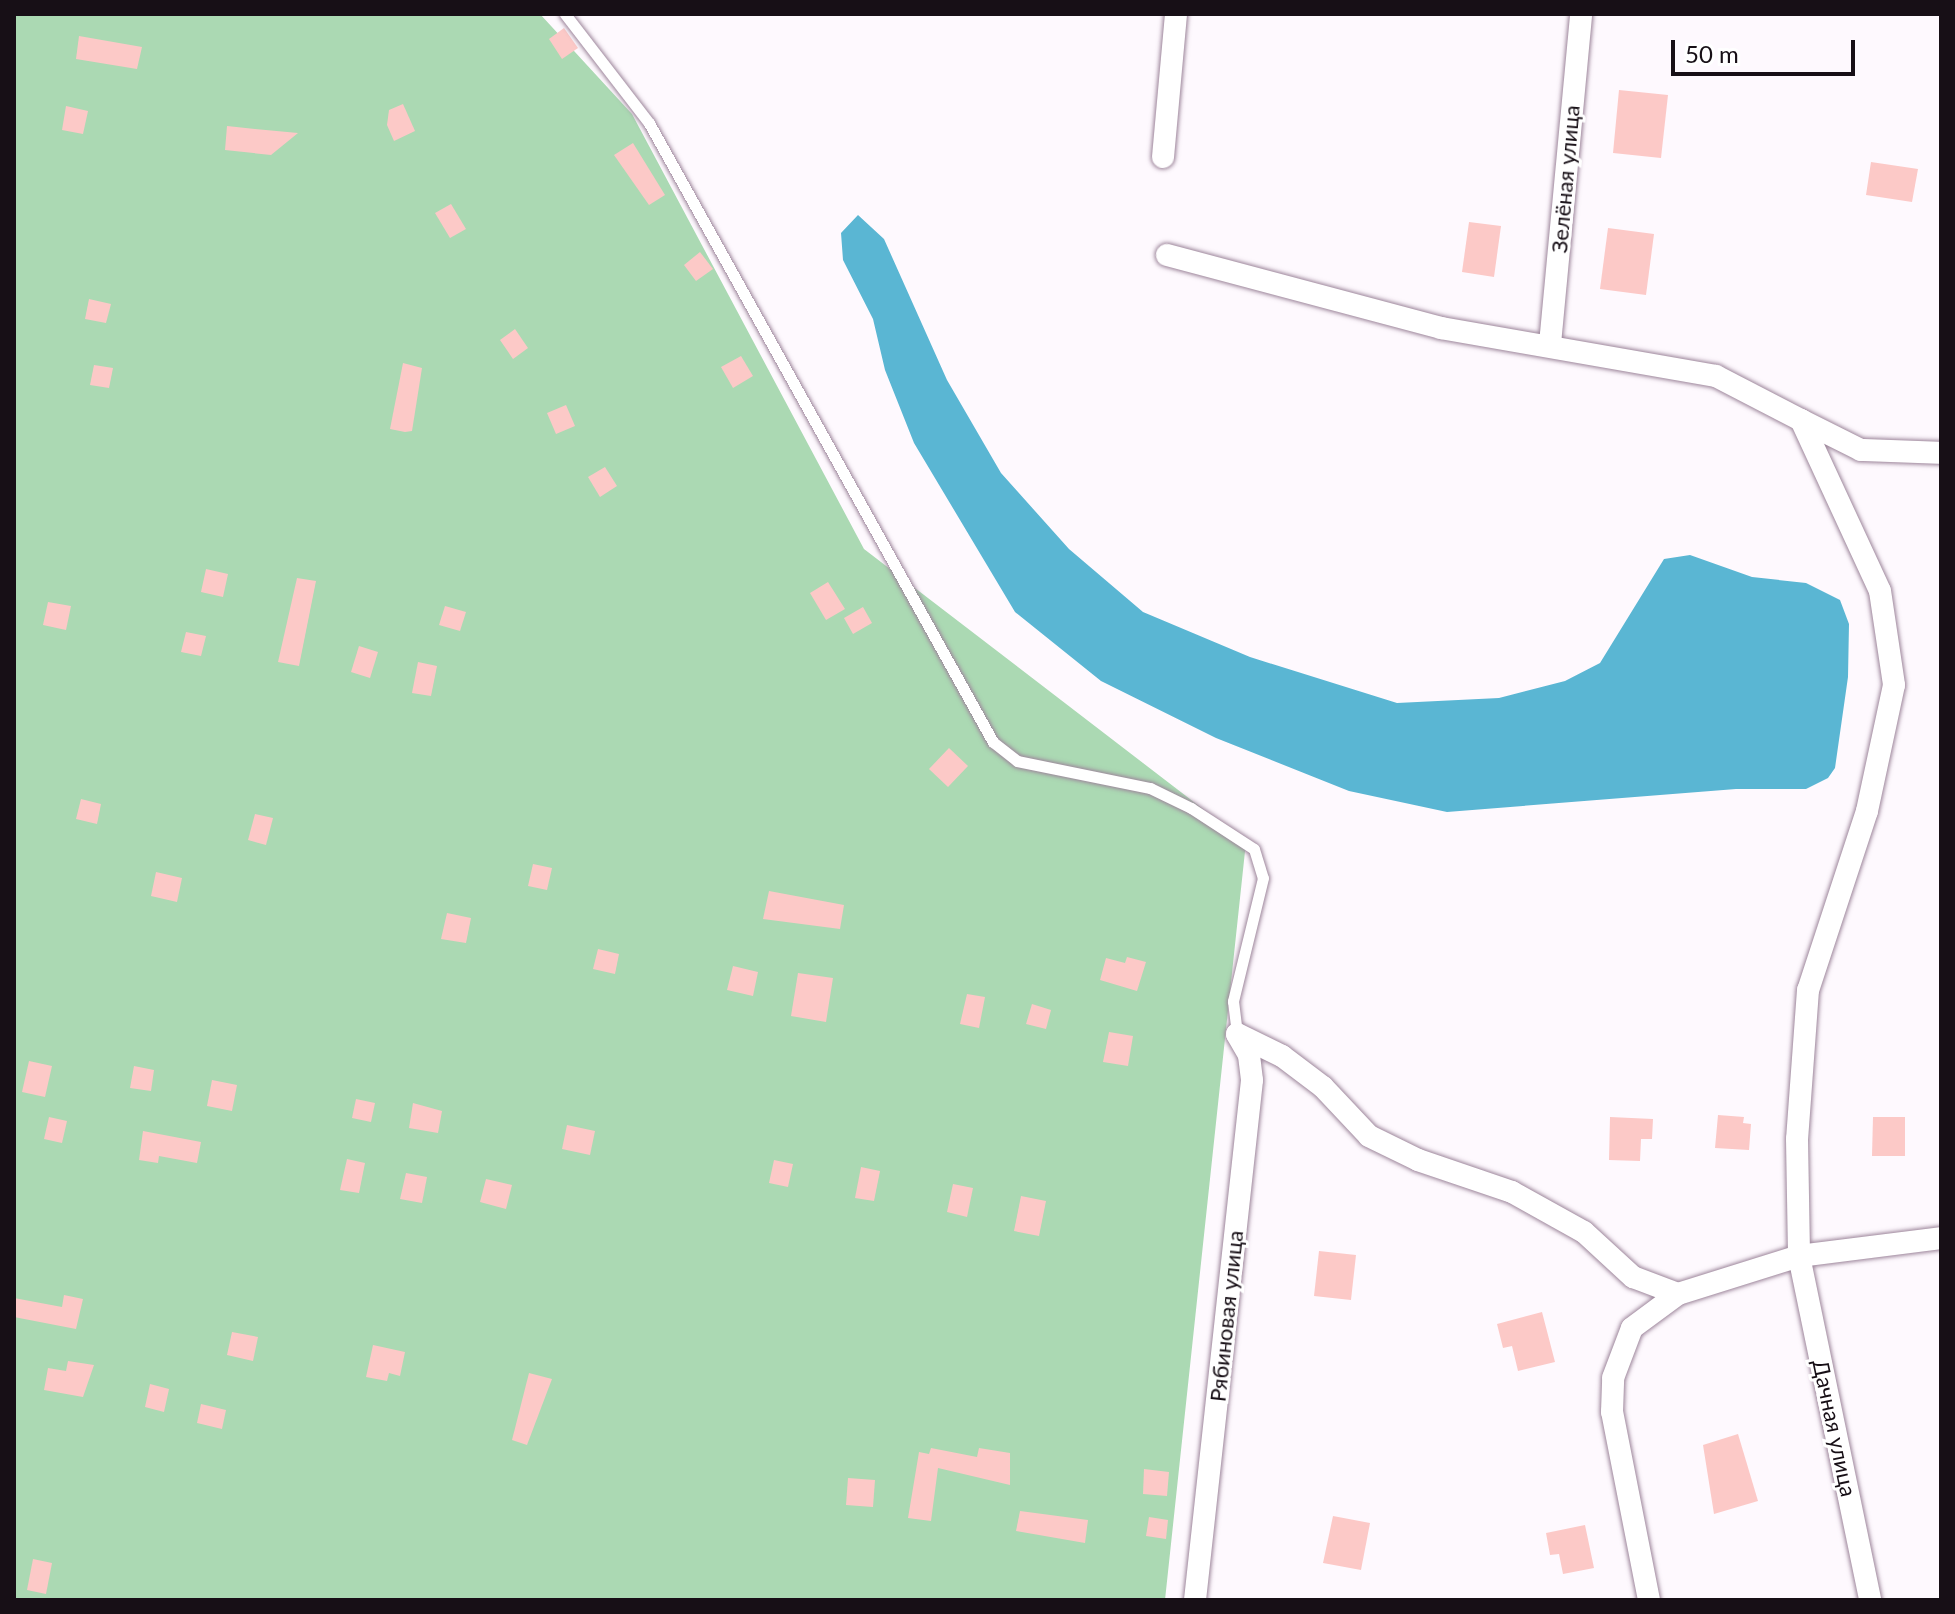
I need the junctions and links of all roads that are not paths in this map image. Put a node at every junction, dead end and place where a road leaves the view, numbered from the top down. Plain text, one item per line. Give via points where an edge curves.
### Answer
1 (565, 14) edge
2 (1176, 14) edge
3 (1581, 14) edge
4 (1163, 157) dead end
5 (1167, 255) dead end
6 (1550, 344) junction
7 (1801, 420) junction
8 (1941, 453) edge
9 (1237, 1034) junction
10 (1941, 1238) edge
11 (1799, 1256) junction
12 (1678, 1294) junction
13 (1195, 1600) edge
14 (1649, 1600) edge
15 (1870, 1600) edge

1 - 9 lane via 649,123 993,742 1017,761 1150,788 1254,849 1263,878 1233,1001
2 - 4 street
3 - 6 street, Зелёная улица
5 - 6 street via 1441,328
6 - 7 street via 1716,376
7 - 8 street via 1861,450
7 - 11 street, Дачная улица via 1880,591 1894,685 1867,811 1808,990 1797,1139
9 - 12 street via 1282,1056 1323,1087 1369,1136 1418,1160 1512,1192 1584,1232 1633,1277
9 - 13 street, Рябиновая улица via 1249,1055 1252,1080
10 - 11 street
11 - 12 street
11 - 15 street, Дачная улица
12 - 14 street via 1632,1328 1613,1378 1612,1412

